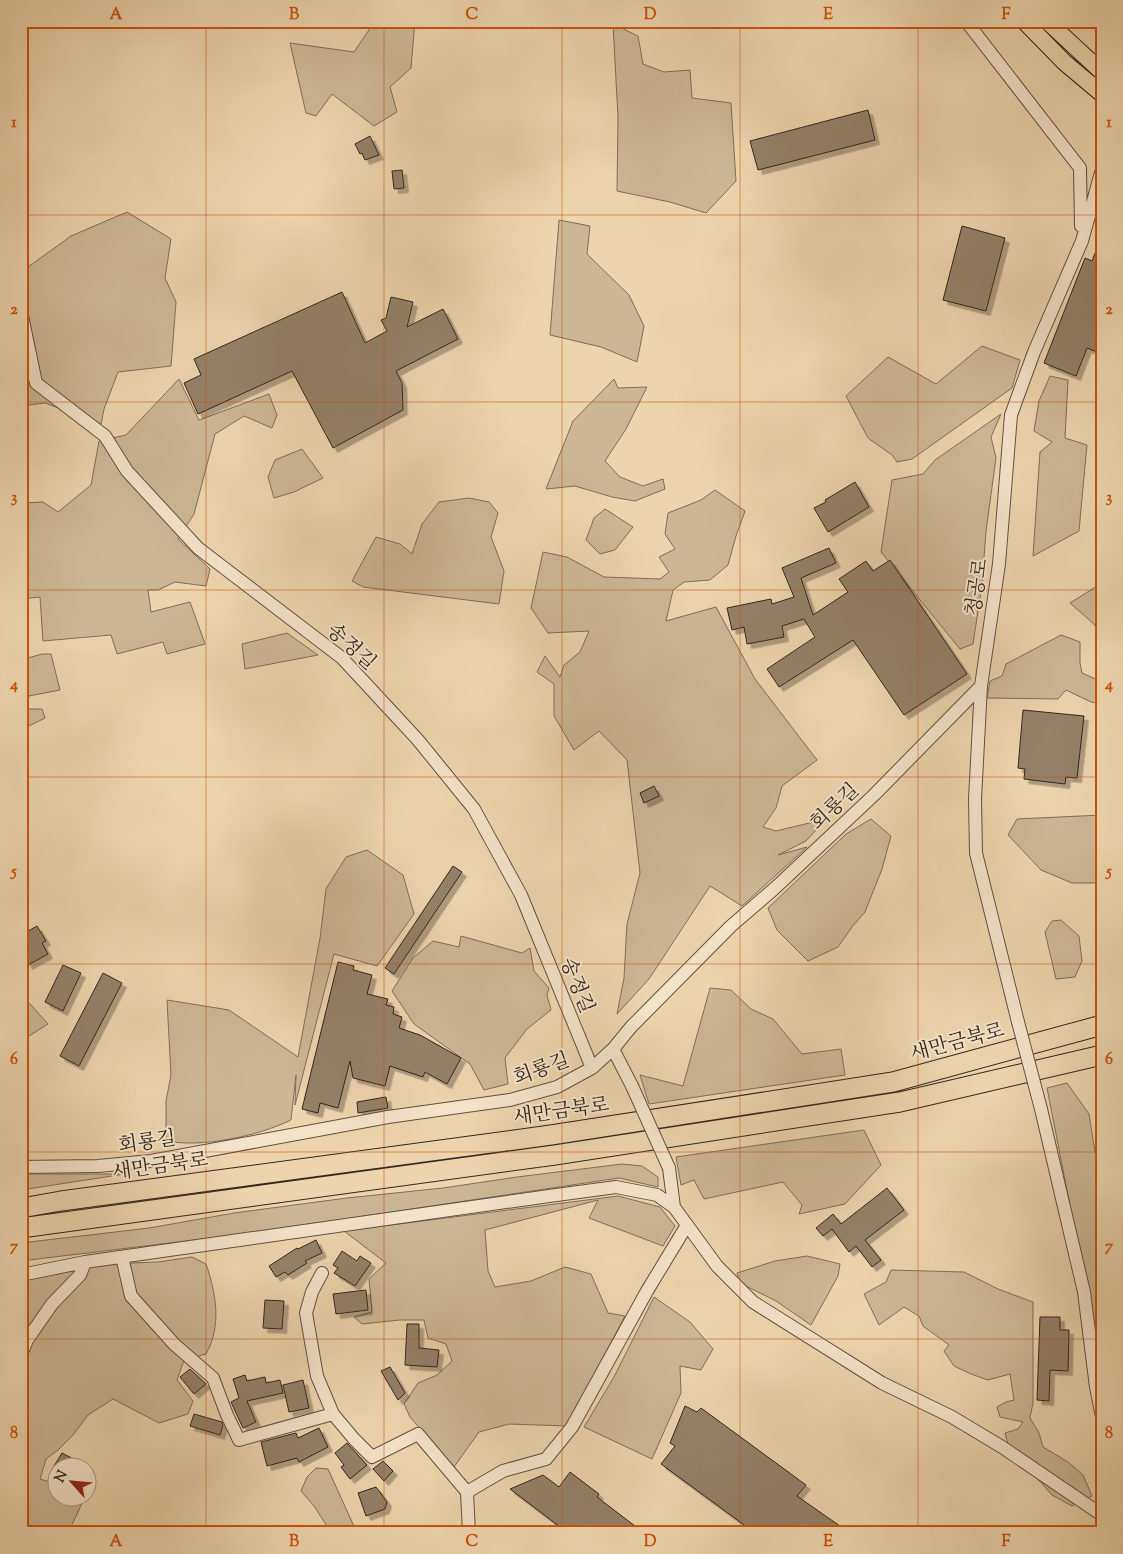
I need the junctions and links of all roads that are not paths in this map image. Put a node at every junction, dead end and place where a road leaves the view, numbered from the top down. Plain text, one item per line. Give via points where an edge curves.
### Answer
1 (966, 21) edge
2 (1024, 21) edge
3 (1047, 21) edge
4 (1102, 72) edge
5 (1102, 94) edge
6 (1102, 169) edge
7 (1082, 242) junction
8 (21, 311) edge
9 (981, 686) junction
10 (1102, 1025) edge
11 (613, 1049) junction
12 (1102, 1055) edge
13 (592, 1068) junction
14 (21, 1167) edge
15 (21, 1208) edge
16 (674, 1208) junction
17 (687, 1225) junction
18 (21, 1228) edge
19 (122, 1257) junction
20 (85, 1262) junction
21 (322, 1273) dead end
22 (21, 1274) edge
23 (21, 1355) edge
24 (333, 1414) junction
25 (1102, 1417) edge
26 (467, 1492) junction
27 (1102, 1515) edge
28 (469, 1533) edge

1 - 7 street via 1080,168
2 - 5 main road via 1064,62
3 - 4 main road
6 - 7 street, 청공로
7 - 9 street, 청공로 via 1034,352 1011,415 999,564
8 - 13 street, 송정길 via 36,383 105,436 127,471 198,548 342,658 418,740 474,809 521,895
9 - 11 street, 회룡길 via 874,795 731,926
9 - 25 street, 청공로, bridge via 976,853 1084,1292
10 - 15 highway, 새만금북로 via 893,1082 551,1135
11 - 13 street, 회룡길
11 - 16 street, bridge via 668,1168
12 - 18 highway via 900,1102 555,1155
13 - 14 street, 회룡길 via 557,1087 510,1100 388,1117 151,1161 98,1166
16 - 17 street
16 - 19 street via 657,1195 616,1187
17 - 26 street via 572,1427 546,1460 503,1471
17 - 27 street via 717,1266 753,1302 882,1383 952,1417 1002,1447
19 - 20 street
19 - 24 street via 131,1296 174,1344 213,1378 239,1440
20 - 22 street
20 - 23 street via 80,1275 52,1304 27,1340
21 - 24 street via 306,1313 317,1376
24 - 26 street via 372,1457 418,1434
26 - 28 street

